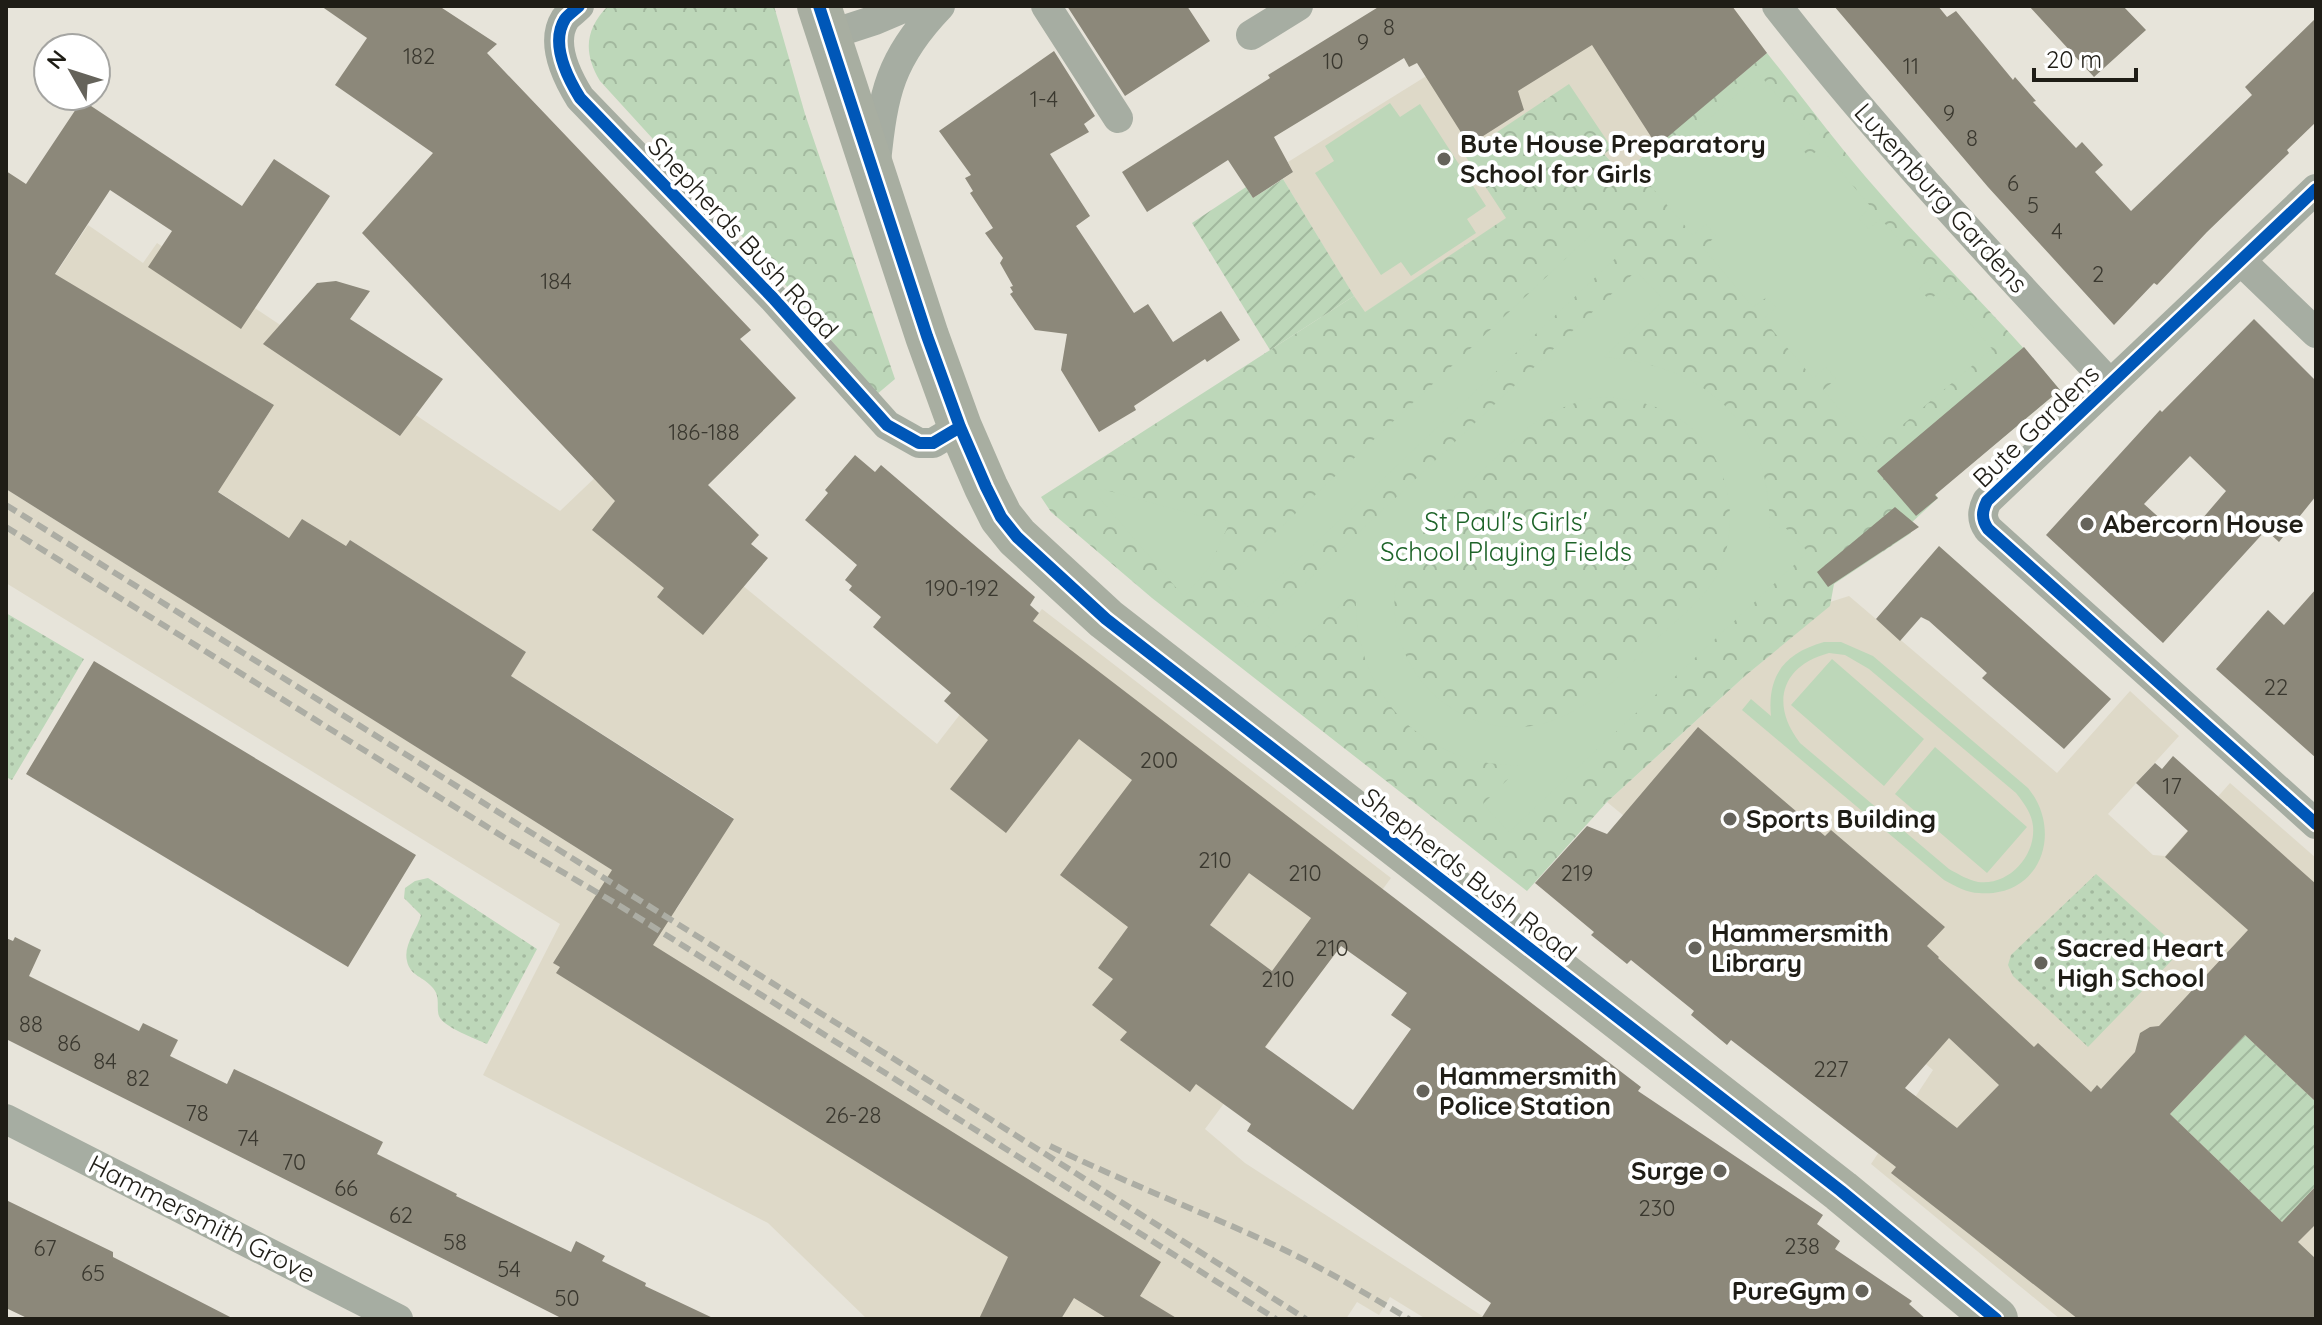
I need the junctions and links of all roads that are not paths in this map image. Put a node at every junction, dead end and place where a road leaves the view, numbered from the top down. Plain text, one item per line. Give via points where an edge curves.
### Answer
1 (579, 6) edge
2 (908, 6) edge
3 (940, 6) edge
4 (1046, 6) edge
5 (1298, 6) edge
6 (1777, 6) edge
7 (824, 21) edge
8 (1251, 35) dead end
9 (1118, 118) dead end
10 (874, 175) junction
11 (2316, 189) edge
12 (2241, 261) junction
13 (2316, 333) edge
14 (2110, 384) junction
15 (960, 427) junction
16 (2316, 824) edge
17 (6, 1119) edge
18 (398, 1319) edge
19 (1996, 1319) edge

1 - 15 street, Shepherds Bush Road via 564,20 560,39 562,60 580,98 887,425 919,443 933,443
2 - 7 street via 875,20
3 - 10 street via 909,44 888,84
4 - 9 street
5 - 8 street
6 - 14 street, Luxemburg Gardens via 1923,181
7 - 10 main road, Shepherds Bush Road
10 - 15 main road, Shepherds Bush Road
11 - 12 street, Bute Gardens
12 - 13 street
12 - 14 street, Bute Gardens
14 - 16 street, Bute Gardens via 1987,501 1983,522
15 - 19 main road, Shepherds Bush Road via 1001,517 1106,619 1841,1191
17 - 18 street, Hammersmith Grove

